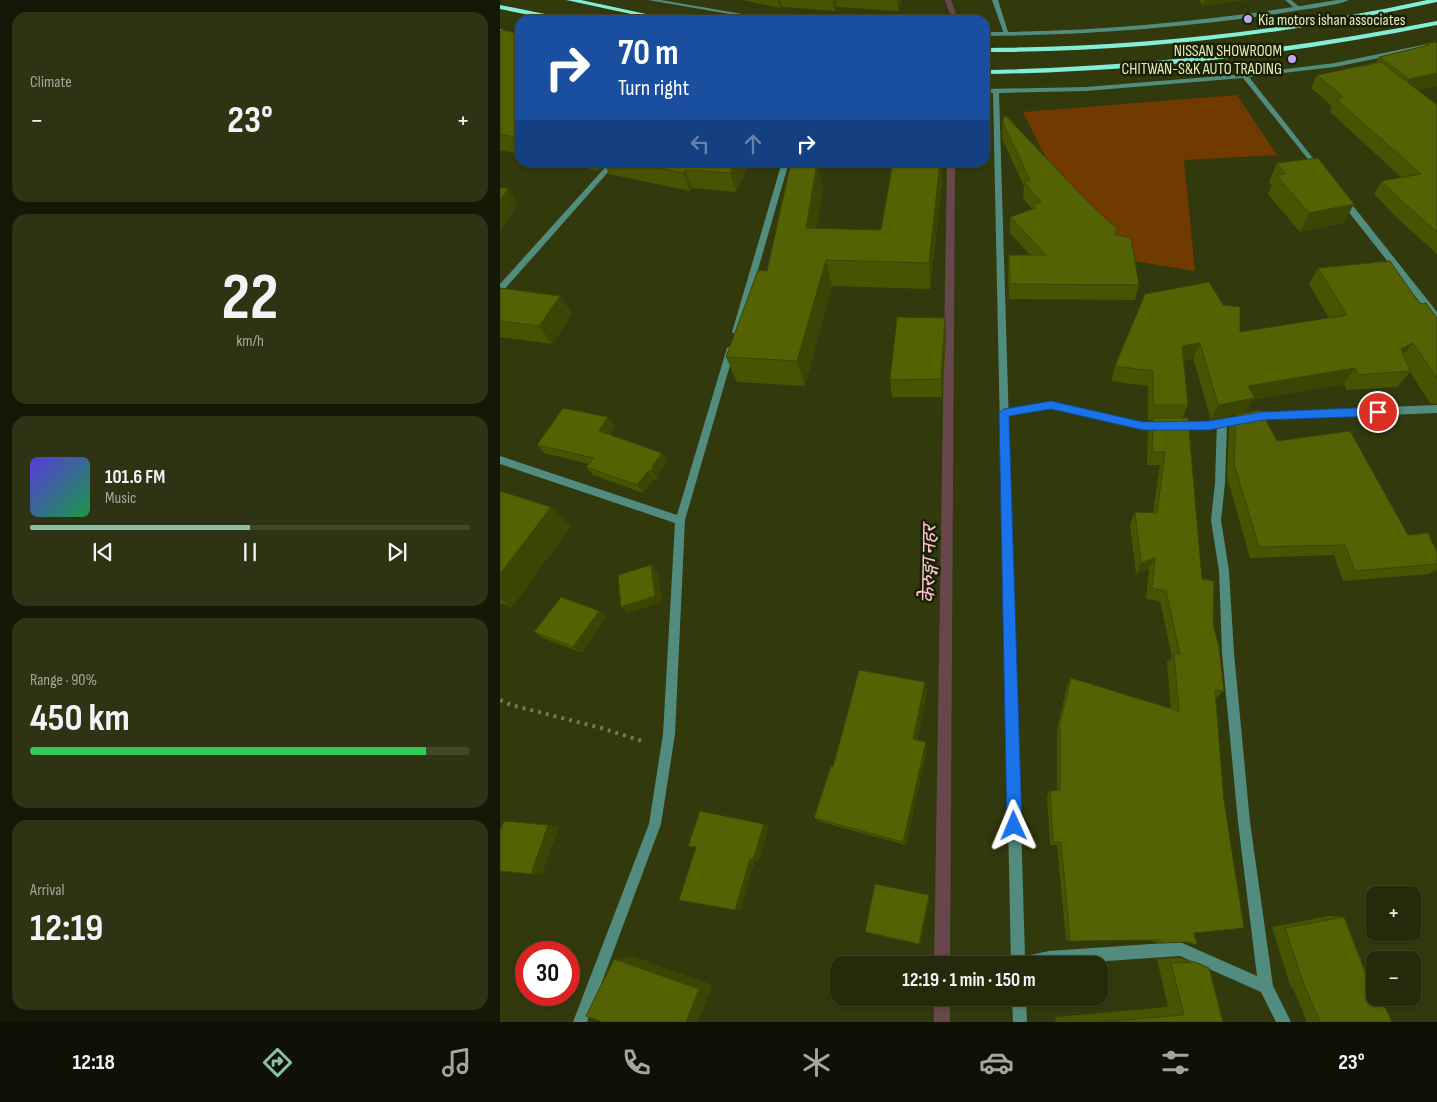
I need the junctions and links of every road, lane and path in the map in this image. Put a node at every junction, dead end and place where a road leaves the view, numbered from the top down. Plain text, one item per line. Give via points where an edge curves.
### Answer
1 (570, 0) edge
2 (651, 0) edge
3 (676, 0) edge
4 (995, 0) edge
5 (1288, 0) edge
6 (1346, 0) edge
7 (1437, 0) edge
8 (664, 3) junction
9 (500, 7) edge
10 (1299, 9) junction
11 (540, 15) edge
12 (645, 15) edge
13 (742, 15) edge
14 (1437, 23) edge
15 (500, 31) edge
16 (990, 34) edge
17 (1007, 34) junction
18 (515, 35) edge
19 (1437, 44) edge
20 (990, 50) edge
21 (990, 72) edge
22 (1245, 76) junction
23 (990, 91) edge
24 (996, 91) junction
25 (610, 167) edge
26 (785, 167) edge
27 (1326, 177) edge
28 (1338, 193) edge
29 (500, 289) edge
30 (1437, 318) edge
31 (1437, 409) edge
32 (1004, 413) junction
33 (1222, 423) junction
34 (500, 460) edge
35 (680, 520) junction
36 (500, 700) edge
37 (666, 748) junction
38 (1018, 956) edge
39 (1078, 956) edge
40 (1266, 987) junction
41 (1019, 1006) edge
42 (580, 1022) edge
43 (1020, 1022) edge
44 (1284, 1022) edge

1 - 12 highway
2 - 8 street
3 - 8 street
4 - 17 street
5 - 10 street
6 - 10 street
7 - 20 highway via 1299,28 1194,40 1084,48
8 - 13 street
9 - 11 highway
10 - 17 street via 1154,28
14 - 21 highway via 1346,41 1165,64
15 - 18 street
16 - 17 street
19 - 22 street via 1335,65
22 - 24 street via 1086,89
22 - 27 street
23 - 24 street
24 - 32 street
25 - 29 street
26 - 35 street
28 - 30 street
31 - 33 street via 1262,416
32 - 33 street via 1051,405 1143,426 1209,426
32 - 38 street
33 - 40 street via 1216,520 1224,571 1228,653 1244,822
34 - 35 street
35 - 37 street
36 - 37 path
37 - 42 street via 655,824
39 - 40 street via 1180,949
40 - 44 street
41 - 43 street

